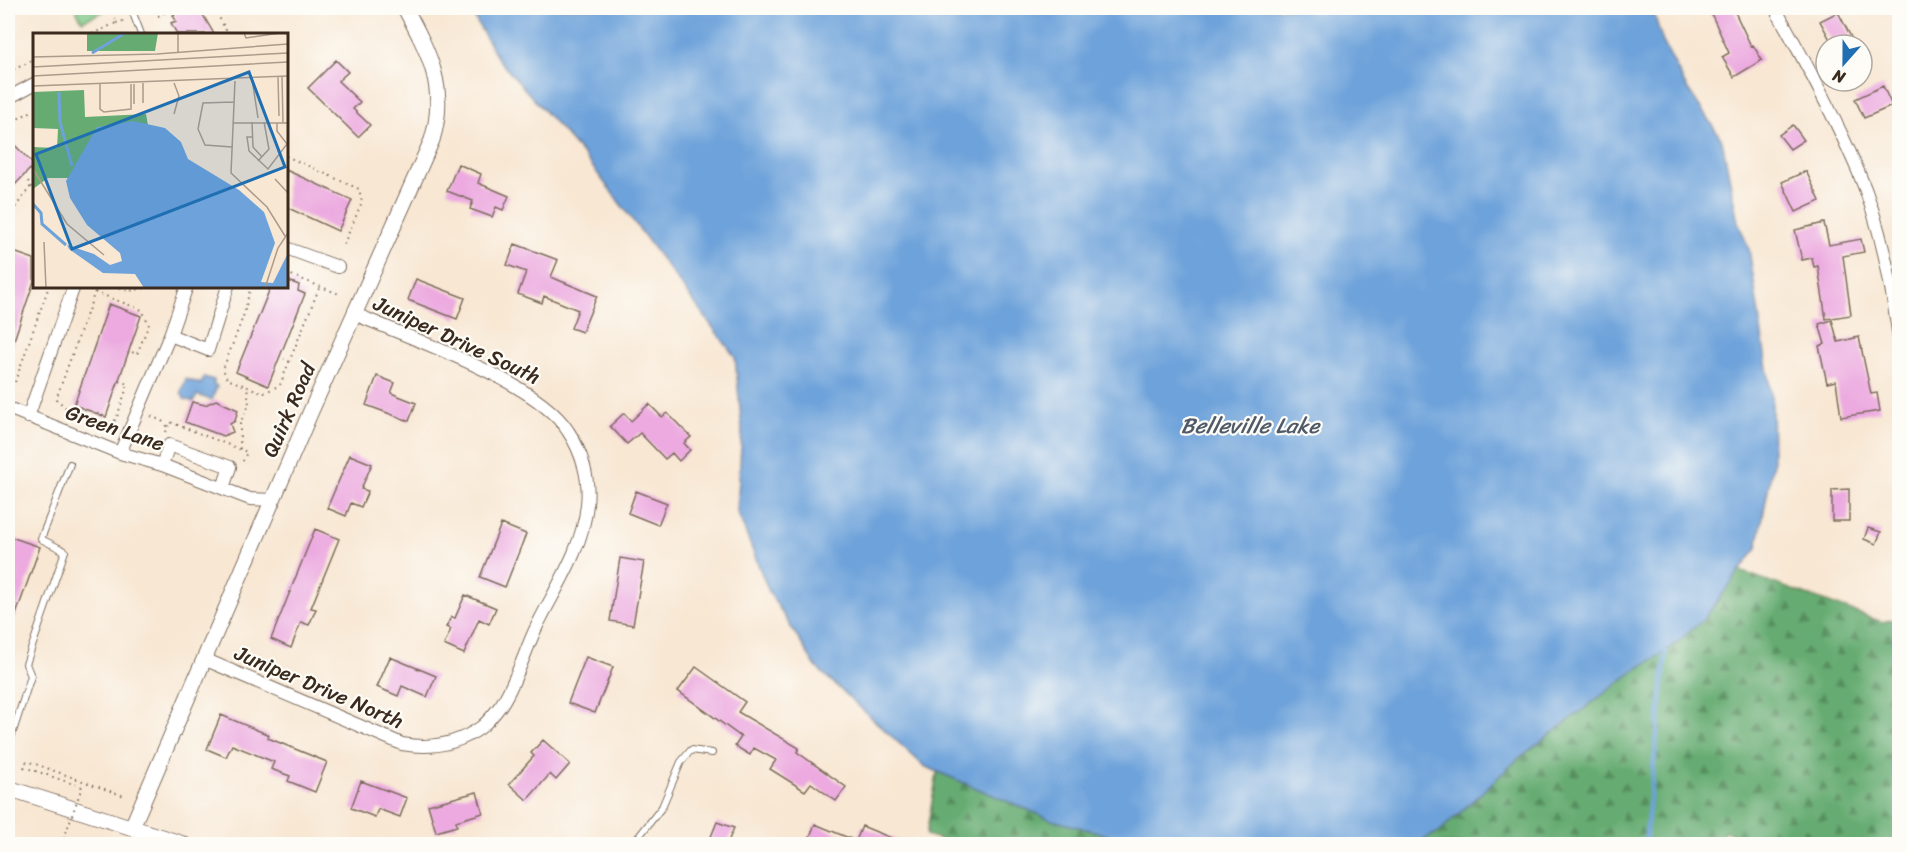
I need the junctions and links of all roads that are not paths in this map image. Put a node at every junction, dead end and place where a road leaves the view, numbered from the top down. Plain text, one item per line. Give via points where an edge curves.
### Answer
1 (131, 8) edge
2 (405, 8) edge
3 (1774, 8) edge
4 (141, 33) edge
5 (33, 85) edge
6 (8, 98) edge
7 (288, 249) edge
8 (338, 267) dead end
9 (73, 288) edge
10 (186, 288) edge
11 (227, 288) edge
12 (355, 314) junction
13 (170, 335) junction
14 (1899, 346) edge
15 (8, 408) edge
16 (28, 417) junction
17 (120, 453) junction
18 (70, 464) dead end
19 (162, 465) junction
20 (223, 488) junction
21 (273, 500) junction
22 (536, 629) joint
23 (204, 659) junction
24 (8, 747) edge
25 (712, 753) dead end
26 (8, 788) edge
27 (132, 827) junction
28 (183, 844) edge
29 (633, 844) edge

1 - 4 lane
2 - 12 street, Quirk Road via 433,66 438,84 438,114 432,140
3 - 14 street via 1859,172 1886,259
5 - 6 street
7 - 8 street
9 - 16 street
10 - 13 street
11 - 13 street via 208,350
12 - 21 street, Quirk Road
12 - 22 street, Juniper Drive South via 524,390 557,415 572,437 587,484 585,520 571,559
13 - 17 street
15 - 16 street, Green Lane
16 - 17 street, Green Lane
17 - 19 street, Green Lane
18 - 24 lane via 41,539 65,551 26,664 31,676
19 - 20 street, Green Lane
19 - 20 street via 169,444 230,467
20 - 21 street, Green Lane via 250,499
21 - 23 street, Quirk Road
22 - 23 street, Juniper Drive North via 507,694 492,717 463,738 436,746 402,744
23 - 27 street, Quirk Road
25 - 29 lane via 691,750 681,762 662,807
26 - 27 street
27 - 28 street

